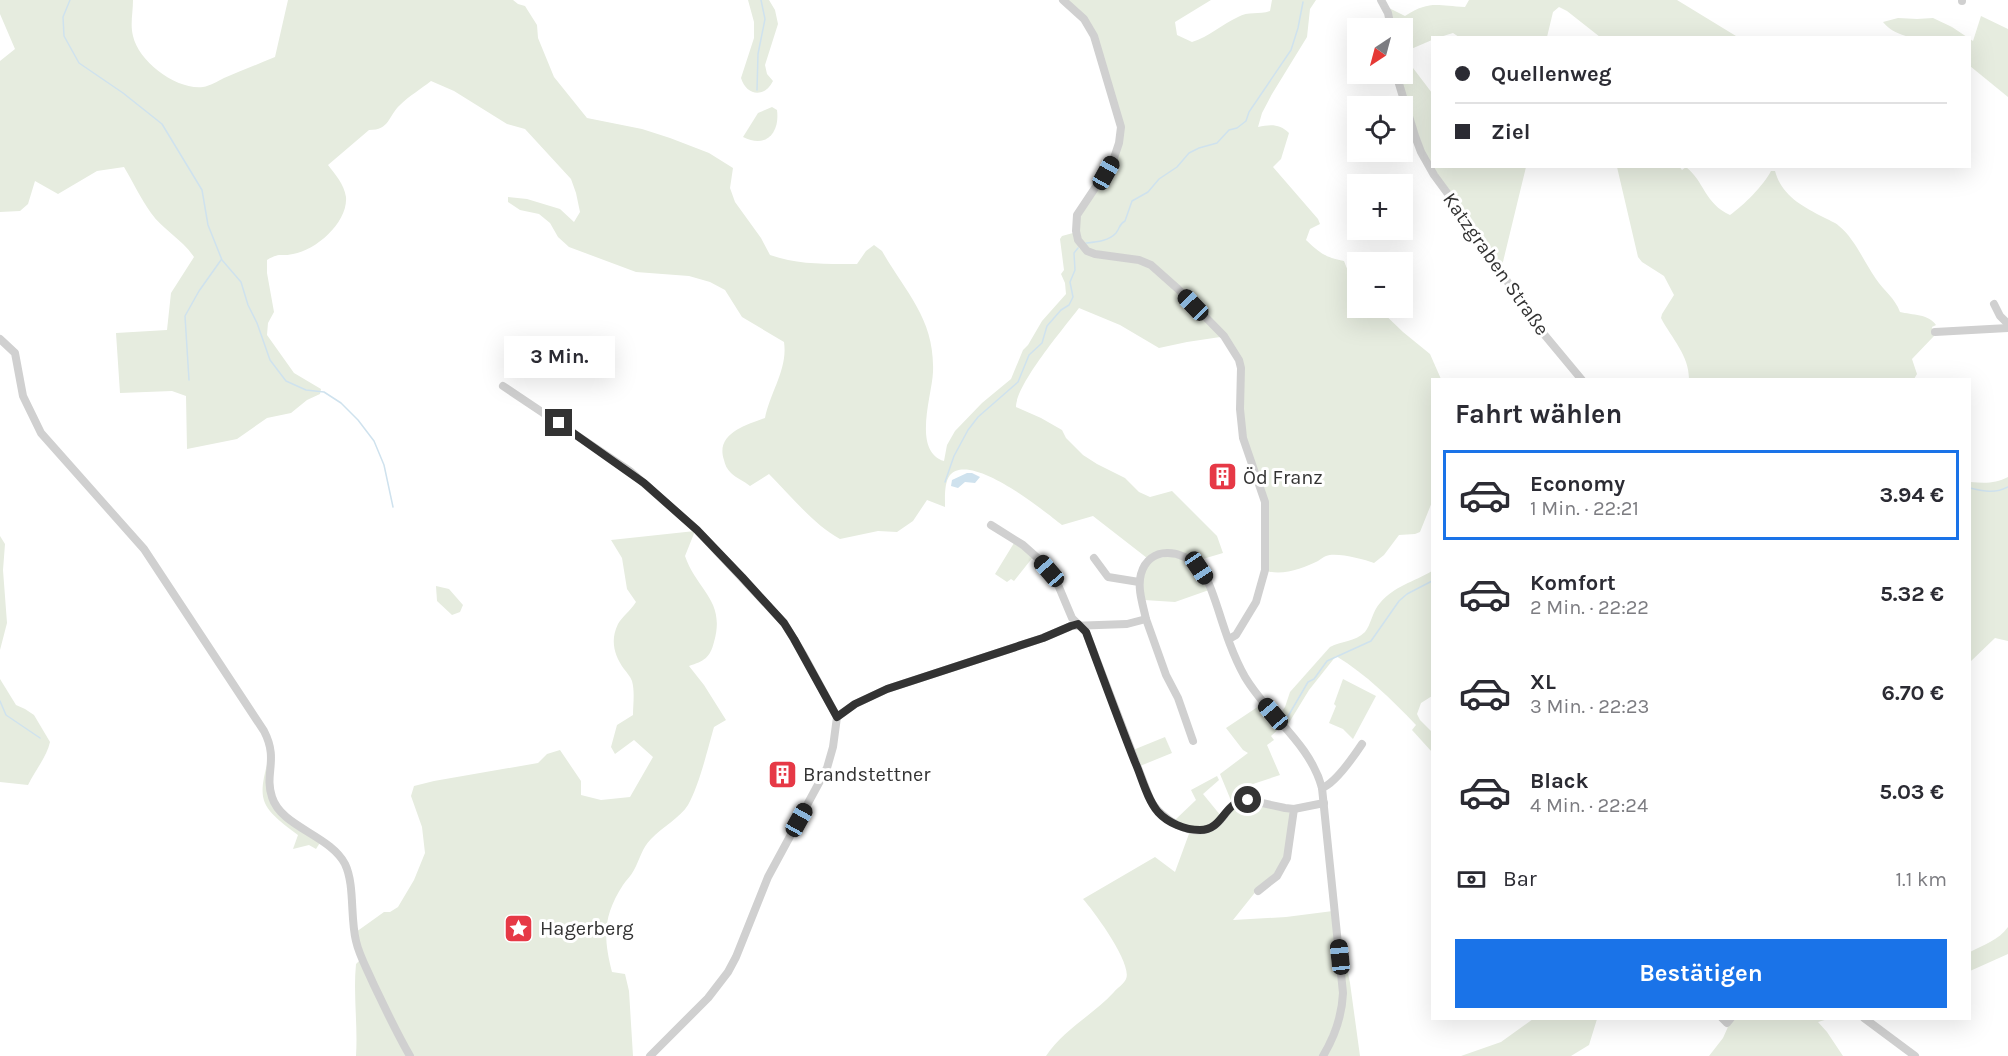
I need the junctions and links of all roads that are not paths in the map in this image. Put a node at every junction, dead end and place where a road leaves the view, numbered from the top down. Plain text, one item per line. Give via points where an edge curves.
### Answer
1 (1063, 0) edge
2 (1381, 0) edge
3 (1389, 18) edge
4 (1399, 84) edge
5 (1994, 304) dead end
6 (2008, 324) edge
7 (2008, 328) edge
8 (1935, 332) dead end
9 (0, 339) edge
10 (1580, 378) edge
11 (503, 386) dead end
12 (991, 525) dead end
13 (1094, 558) dead end
14 (1140, 582) junction
15 (1146, 619) junction
16 (1078, 624) junction
17 (1228, 639) junction
18 (837, 717) junction
19 (1193, 741) dead end
20 (1362, 744) dead end
21 (1322, 788) junction
22 (1324, 803) junction
23 (1294, 809) junction
24 (1258, 891) dead end
25 (1867, 1020) edge
26 (410, 1056) edge
27 (650, 1056) edge
28 (1323, 1056) edge
29 (1915, 1056) edge

1 - 17 street via 1084,19 1094,36 1121,127 1113,161 1077,215 1078,240 1095,254 1151,265 1224,336 1239,360 1243,438 1265,502 1265,570 1256,602 1240,629
2 - 3 street
4 - 10 street, Katzgraben Straße via 1421,152 1434,175 1533,321
5 - 6 street
7 - 8 street
9 - 26 street via 15,353 23,396 41,433 144,549 264,731 272,752 270,788 275,804 334,849 344,862 356,943
11 - 18 street via 630,471 697,530 784,623
12 - 16 street via 1023,545 1045,566
13 - 14 street via 1108,578
14 - 15 street
14 - 17 street via 1147,562 1162,553 1172,552 1190,560 1207,579
15 - 16 street via 1126,624
15 - 19 street
16 - 18 street via 887,689
16 - 23 street via 1086,632 1150,799 1163,817 1187,828 1203,830 1215,825 1240,800
17 - 21 street via 1245,677 1310,757
18 - 27 street via 827,768 768,877 736,957 708,998
20 - 21 street via 1328,786
21 - 22 street
22 - 23 street
22 - 28 street via 1343,1005
23 - 24 street via 1287,858 1276,876
25 - 29 street

